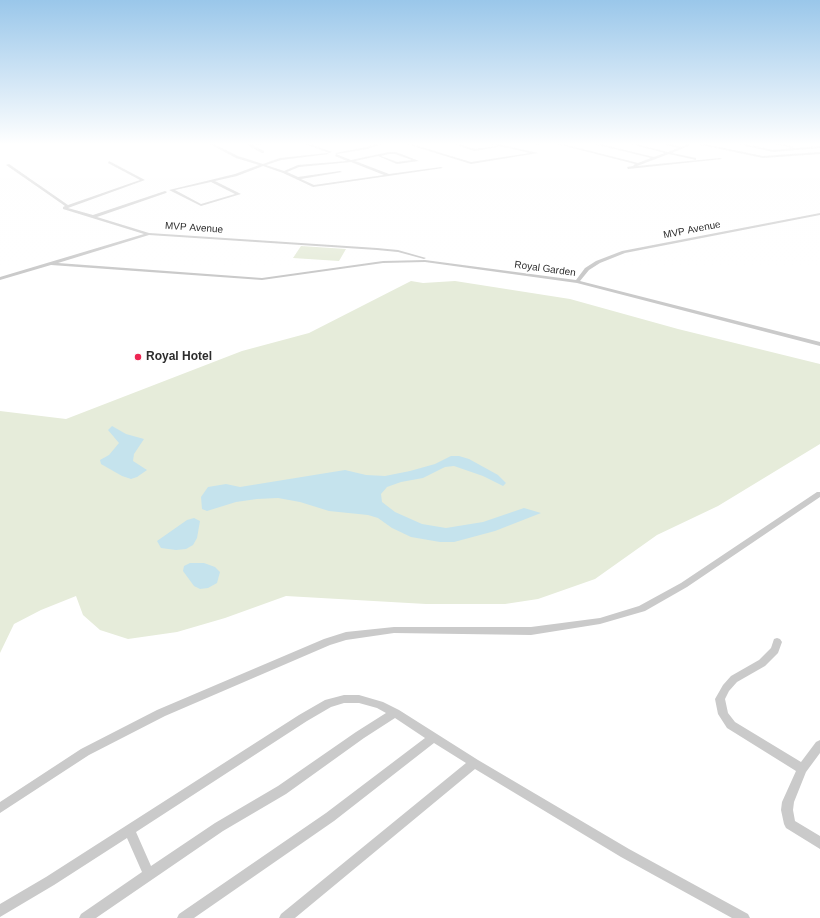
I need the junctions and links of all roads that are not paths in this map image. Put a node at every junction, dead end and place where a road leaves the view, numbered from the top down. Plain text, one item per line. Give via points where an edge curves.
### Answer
1 (38, 186) edge
2 (126, 186) edge
3 (188, 186) edge
4 (223, 186) edge
5 (165, 192) dead end
6 (67, 206) junction
7 (820, 214) edge
8 (92, 217) junction
9 (149, 234) junction
10 (53, 264) junction
11 (447, 265) junction
12 (0, 279) edge
13 (577, 282) junction
14 (820, 344) edge
15 (820, 494) edge
16 (777, 642) dead end
17 (395, 713) junction
18 (434, 737) junction
19 (820, 745) edge
20 (474, 763) junction
21 (802, 769) junction
22 (0, 808) edge
23 (129, 830) junction
24 (820, 843) edge
25 (149, 874) junction
26 (0, 911) edge
27 (188, 916) edge
28 (85, 918) edge
29 (285, 918) edge
30 (744, 918) edge

1 - 6 street
2 - 6 street
3 - 4 street via 171,190 200,205 239,194
5 - 8 street
6 - 8 street, MVP Avenue via 64,208
7 - 13 street, MVP Avenue via 624,252 587,269
8 - 9 street, MVP Avenue
9 - 10 street
9 - 11 street, MVP Avenue via 377,248 398,251
10 - 11 street, Royal Garden via 262,279 383,262 425,261
10 - 12 street
11 - 13 street, Royal Garden
13 - 14 street, Royal Garden
15 - 22 street via 684,585 642,609 600,622 531,632 394,630 346,636 161,713 85,752
16 - 21 street via 775,650 762,663 734,679 720,699 723,714 731,725
17 - 18 street
17 - 23 street via 380,705 359,699 328,703
17 - 25 street via 282,790 219,827
18 - 20 street
18 - 27 street via 330,817
19 - 21 street
20 - 29 street
20 - 30 street via 625,853
21 - 24 street via 788,802 787,816 794,828
23 - 25 street
23 - 26 street
25 - 28 street

